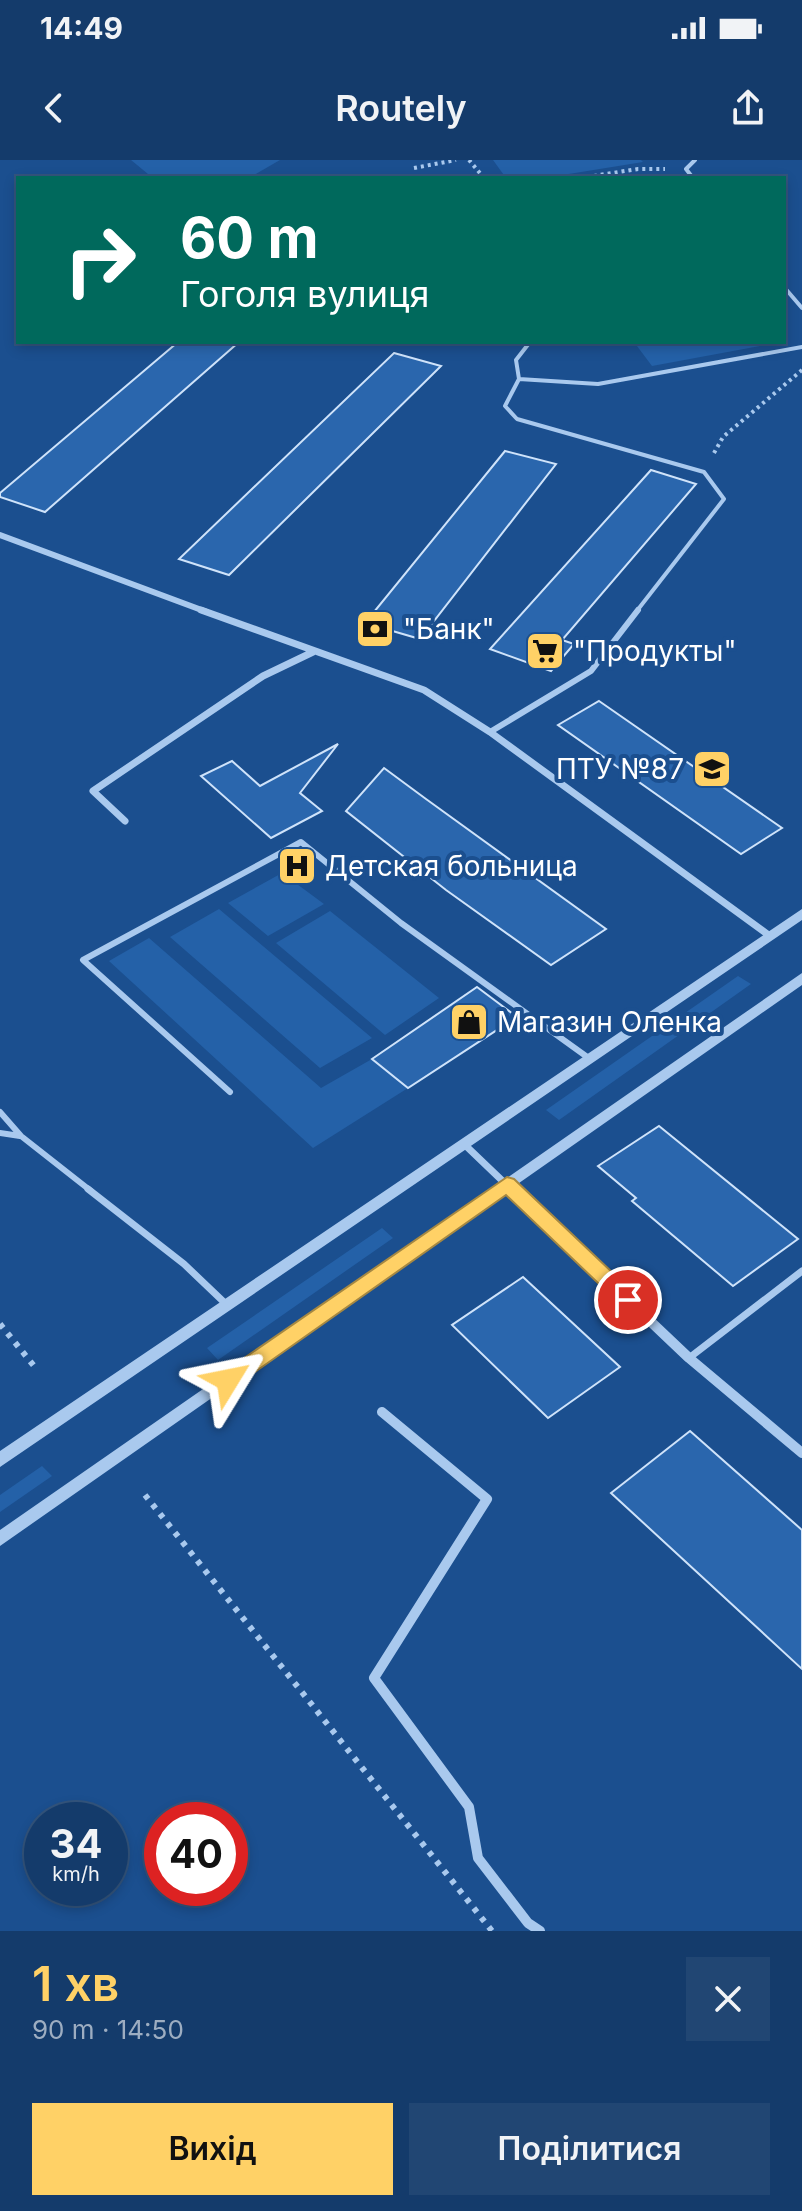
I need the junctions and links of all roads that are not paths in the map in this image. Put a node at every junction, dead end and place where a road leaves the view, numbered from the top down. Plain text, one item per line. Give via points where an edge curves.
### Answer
1 (695, 160) edge
2 (691, 176) edge
3 (786, 289) edge
4 (802, 308) edge
5 (528, 344) edge
6 (802, 347) edge
7 (519, 379) junction
8 (0, 535) edge
9 (313, 652) junction
10 (490, 732) junction
11 (125, 821) dead end
12 (802, 914) edge
13 (770, 936) junction
14 (802, 978) edge
15 (590, 1059) junction
16 (230, 1092) dead end
17 (0, 1112) edge
18 (0, 1133) edge
19 (21, 1136) junction
20 (465, 1145) junction
21 (507, 1185) junction
22 (802, 1271) edge
23 (228, 1306) junction
24 (689, 1358) junction
25 (382, 1412) dead end
26 (802, 1453) edge
27 (0, 1460) edge
28 (0, 1539) edge
29 (540, 1931) edge

1 - 2 lane via 686,169
3 - 4 lane
5 - 7 lane via 516,360
6 - 7 lane via 598,384
7 - 10 lane via 505,406 517,419 704,472 724,499 591,671
8 - 9 street
9 - 10 street via 424,690
9 - 11 street via 263,676 93,791
10 - 13 street
12 - 13 street
13 - 15 street
14 - 21 street
15 - 16 lane via 401,923 301,842 83,960
15 - 20 street
17 - 19 lane
18 - 19 lane
19 - 23 lane via 184,1264
20 - 21 street
20 - 23 street
21 - 24 street
21 - 28 street
22 - 24 lane
23 - 27 street
24 - 26 street
25 - 29 street via 487,1499 374,1678 469,1807 478,1858

